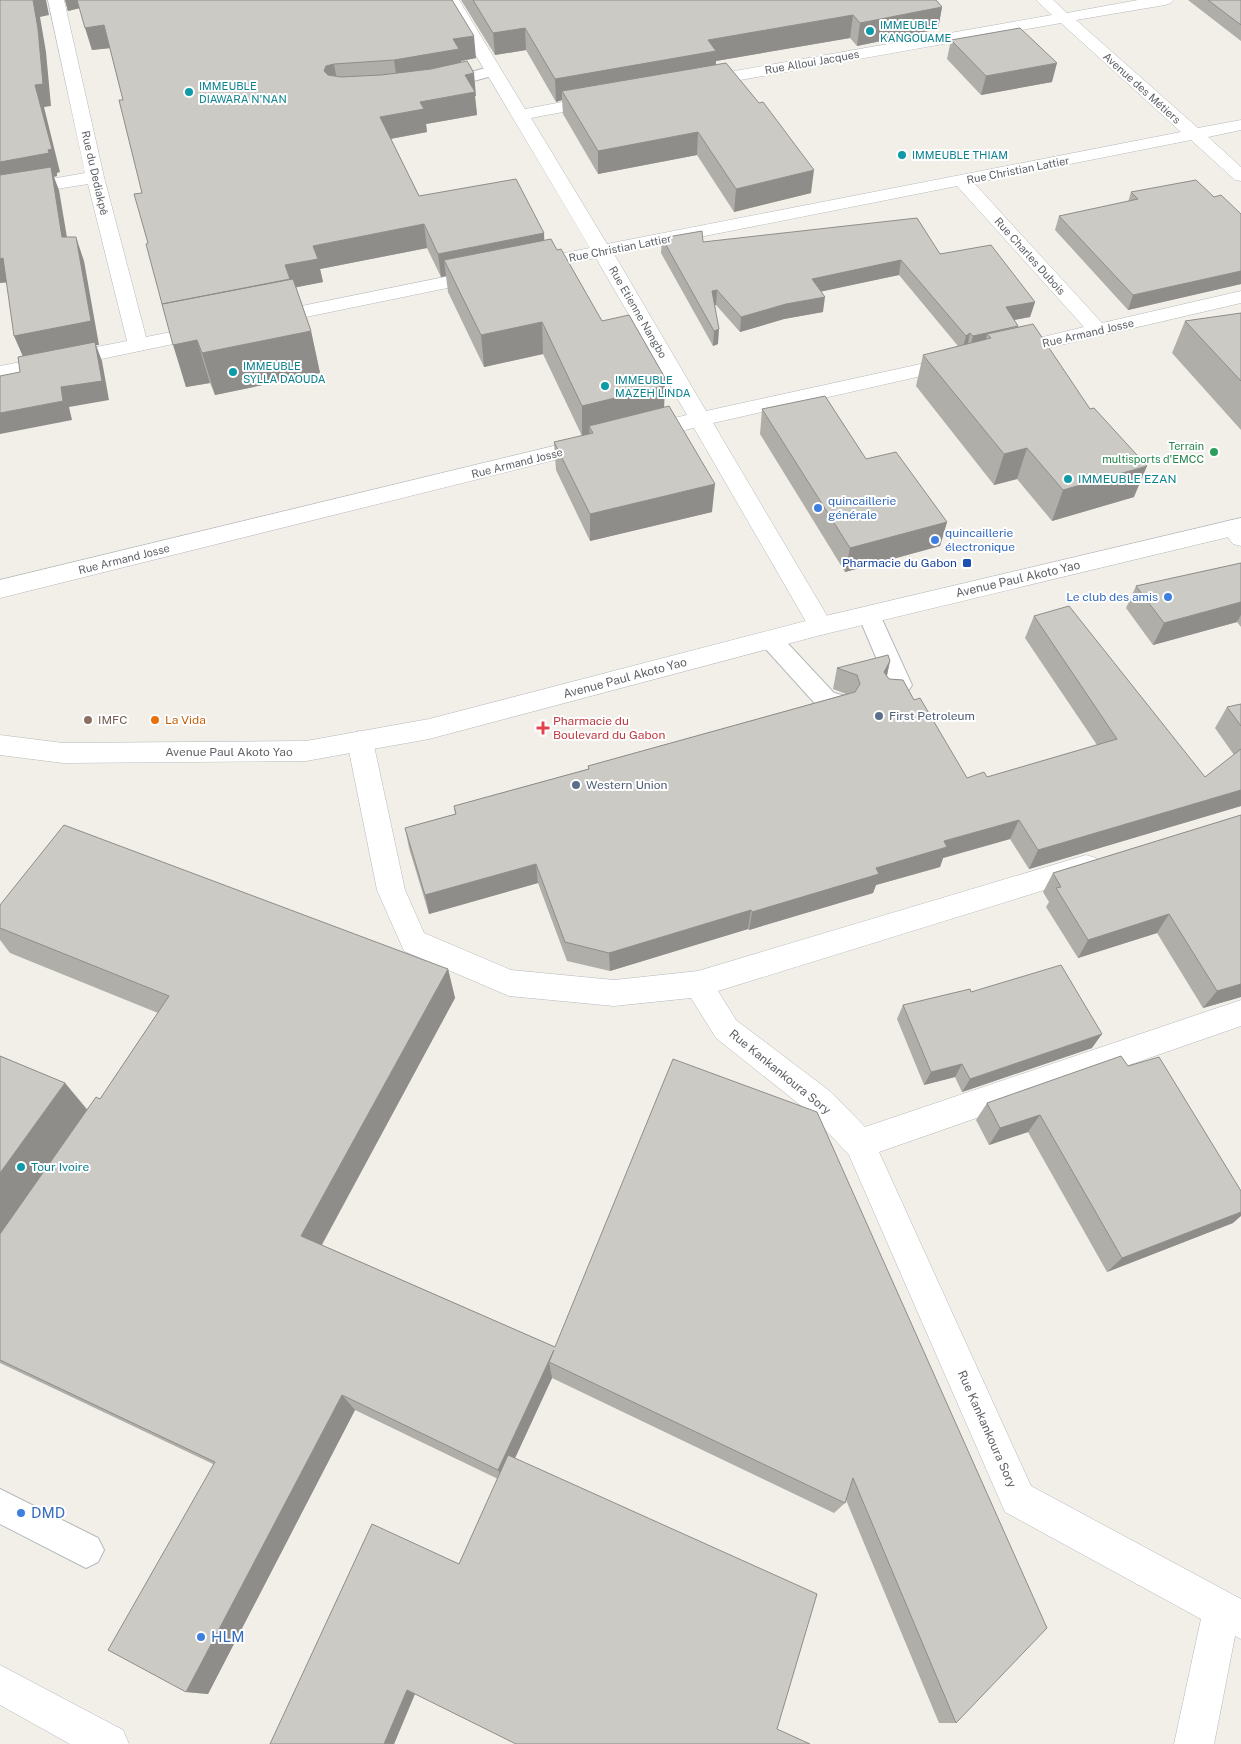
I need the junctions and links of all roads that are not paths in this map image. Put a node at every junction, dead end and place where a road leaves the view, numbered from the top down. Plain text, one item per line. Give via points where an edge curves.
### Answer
1 (56, 0) edge
2 (451, 0) edge
3 (1044, 0) edge
4 (1165, 0) edge
5 (1063, 18) junction
6 (493, 71) junction
7 (684, 85) edge
8 (422, 89) edge
9 (616, 97) edge
10 (519, 115) junction
11 (1241, 125) edge
12 (1195, 134) junction
13 (95, 176) junction
14 (1241, 176) edge
15 (962, 181) junction
16 (0, 193) edge
17 (602, 251) junction
18 (1241, 297) edge
19 (244, 323) edge
20 (225, 327) edge
21 (1098, 331) junction
22 (138, 344) junction
23 (0, 373) edge
24 (700, 418) junction
25 (1238, 531) edge
26 (0, 589) edge
27 (869, 615) junction
28 (821, 626) junction
29 (771, 640) junction
30 (892, 692) edge
31 (840, 704) edge
32 (360, 741) junction
33 (0, 745) edge
34 (1117, 856) edge
35 (698, 984) junction
36 (1241, 1013) edge
37 (860, 1144) junction
38 (0, 1506) edge
39 (86, 1550) dead end
40 (1232, 1614) edge
41 (0, 1684) edge
42 (110, 1744) edge
43 (1194, 1744) edge

1 - 13 street, Rue du Dediakpê
2 - 6 street, Rue Etienne Nangbo
3 - 5 street, Avenue des Métiers
4 - 5 street, Rue Alloui Jacques
5 - 7 street, Rue Alloui Jacques
5 - 12 street, Avenue des Métiers
6 - 8 lane
6 - 10 street, Rue Etienne Nangbo
9 - 10 street
10 - 17 street, Rue Etienne Nangbo
11 - 12 street, Rue Christian Lattier
12 - 14 street, Avenue des Métiers
12 - 15 street, Rue Christian Lattier
13 - 16 street
13 - 22 street, Rue du Dediakpê
15 - 17 street, Rue Christian Lattier
15 - 21 street, Rue Charles Dubois
17 - 19 street, Rue Christian Lattier
17 - 24 street, Rue Etienne Nangbo
18 - 21 street, Rue Armand Josse
20 - 22 street
21 - 24 street, Rue Armand Josse
22 - 23 street
24 - 26 street, Rue Armand Josse
24 - 28 street, Rue Etienne Nangbo
25 - 27 street, Avenue Paul Akoto Yao
27 - 28 street, Avenue Paul Akoto Yao
27 - 30 lane via 900,685
28 - 29 street, Avenue Paul Akoto Yao
29 - 31 lane via 827,701
29 - 32 street, Avenue Paul Akoto Yao via 429,729
32 - 33 street, Avenue Paul Akoto Yao via 296,751 63,753
32 - 35 street via 390,890 414,942 509,983 614,993
34 - 35 street
35 - 37 street, Rue Kankankoura Sory via 726,1029 820,1102
36 - 37 street
37 - 40 street, Rue Kankankoura Sory via 1018,1499
38 - 39 lane
40 - 43 street
41 - 42 street

